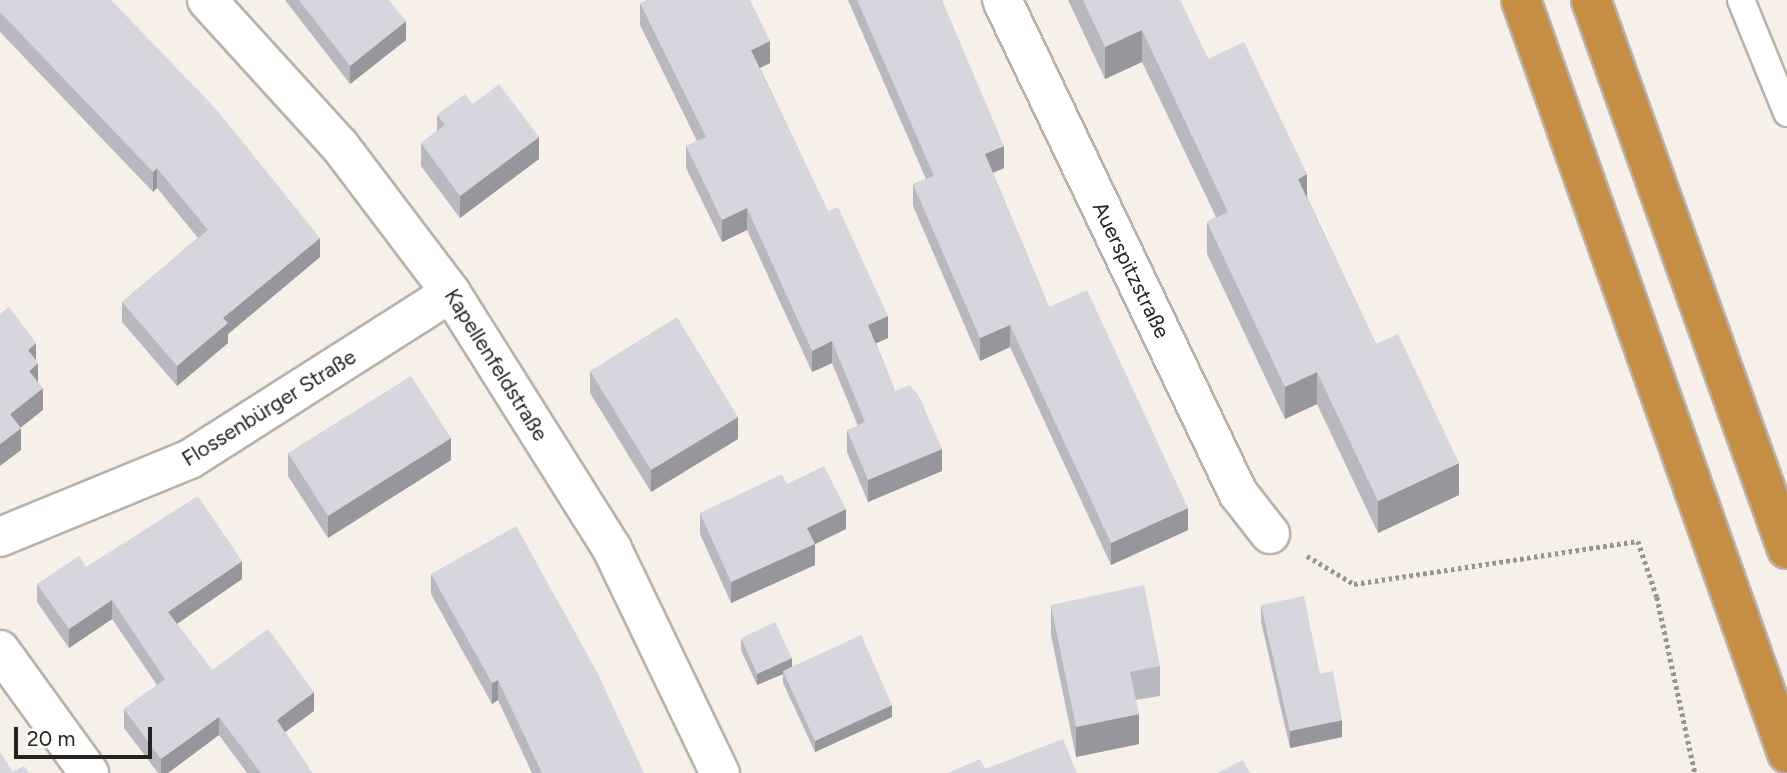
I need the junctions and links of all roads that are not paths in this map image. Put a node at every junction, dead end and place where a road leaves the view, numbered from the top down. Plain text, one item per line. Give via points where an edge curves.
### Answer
1 (207, 0) edge
2 (1002, 0) edge
3 (1521, 0) edge
4 (1591, 0) edge
5 (1741, 0) edge
6 (1787, 113) edge
7 (451, 293) junction
8 (1270, 534) road end
9 (0, 537) edge
10 (1787, 549) edge
11 (0, 650) edge
12 (1787, 753) edge
13 (89, 773) edge
14 (720, 773) edge

1 - 7 street, Kapellenfeldstraße via 340,145
2 - 8 street, Auerspitzstraße via 1238,493
3 - 12 highway
4 - 10 highway
5 - 6 lane
7 - 9 street, Flossenbürger Straße via 190,459
7 - 14 street, Kapellenfeldstraße via 612,549
11 - 13 street

